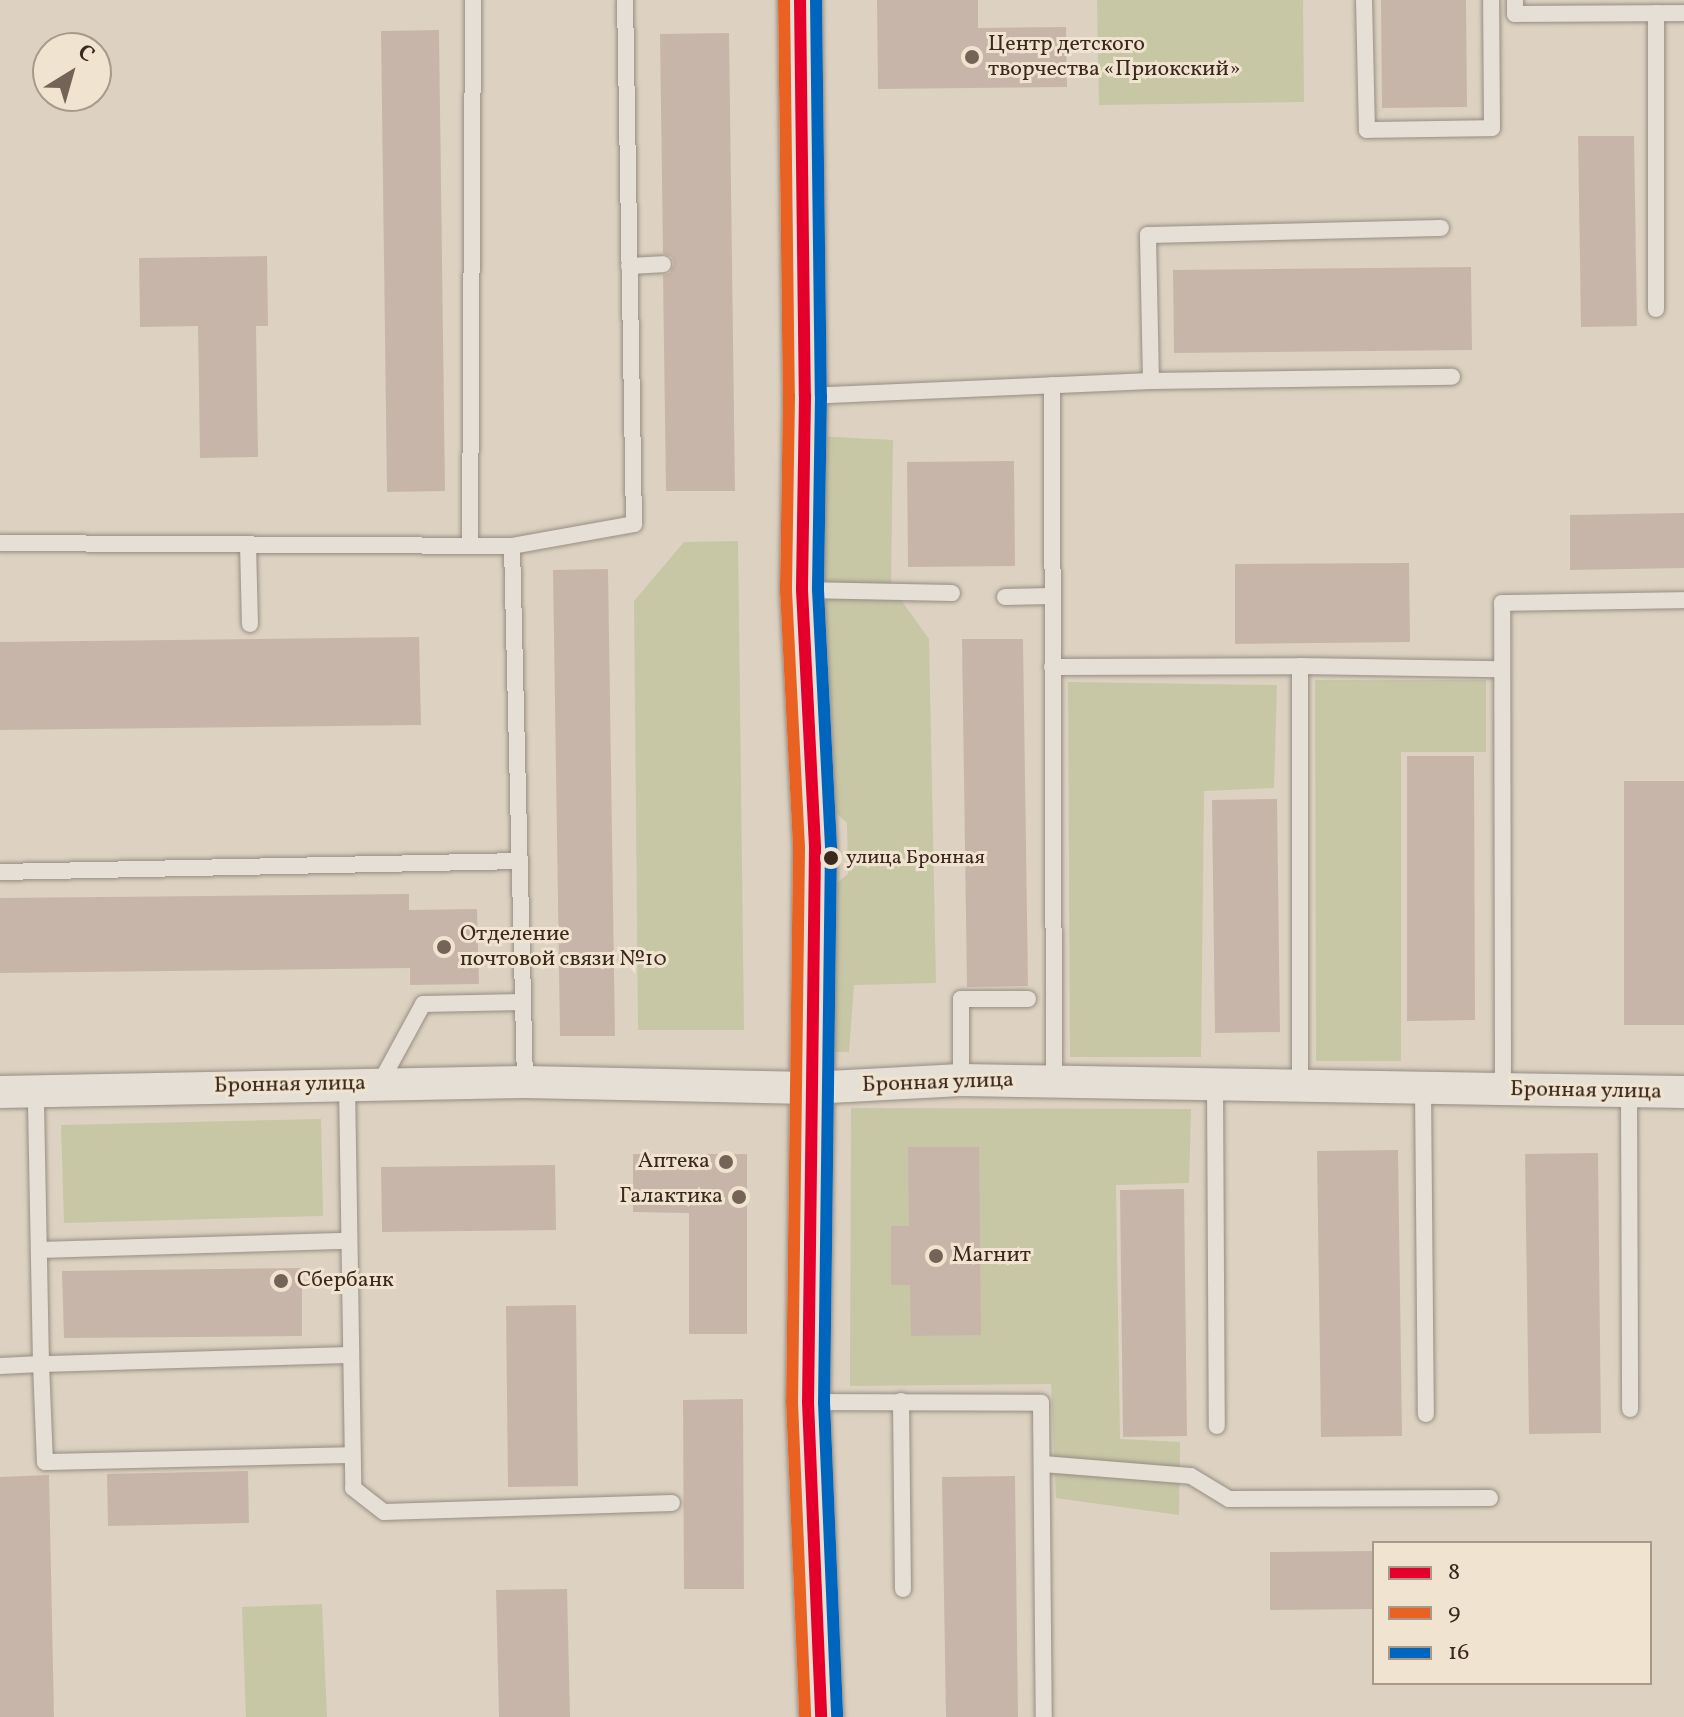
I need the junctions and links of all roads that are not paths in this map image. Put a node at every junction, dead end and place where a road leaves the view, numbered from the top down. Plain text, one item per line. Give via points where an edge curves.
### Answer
1 (473, 0) edge
2 (625, 0) edge
3 (800, 0) edge
4 (1364, 0) edge
5 (1491, 0) edge
6 (1515, 0) edge
7 (1656, 13) junction
8 (1684, 13) edge
9 (1441, 228) dead end
10 (663, 264) dead end
11 (629, 266) junction
12 (1656, 309) dead end
13 (1452, 377) dead end
14 (1151, 381) junction
15 (1052, 385) junction
16 (805, 396) junction
17 (0, 543) edge
18 (248, 544) junction
19 (470, 545) junction
20 (512, 546) junction
21 (802, 590) junction
22 (952, 593) dead end
23 (1051, 596) junction
24 (1005, 597) dead end
25 (1684, 600) edge
26 (250, 624) dead end
27 (1300, 666) junction
28 (1052, 667) junction
29 (1500, 669) junction
30 (520, 861) junction
31 (0, 872) edge
32 (1028, 999) dead end
33 (523, 1002) junction
34 (961, 1080) junction
35 (1054, 1081) junction
36 (525, 1082) junction
37 (380, 1083) junction
38 (347, 1084) junction
39 (1215, 1085) junction
40 (1300, 1086) junction
41 (810, 1088) junction
42 (1423, 1088) junction
43 (1503, 1089) junction
44 (0, 1092) edge
45 (36, 1092) junction
46 (1629, 1092) junction
47 (1684, 1092) edge
48 (348, 1241) junction
49 (39, 1250) junction
50 (349, 1355) junction
51 (41, 1364) junction
52 (0, 1366) edge
53 (901, 1401) junction
54 (808, 1402) junction
55 (1630, 1409) dead end
56 (1426, 1414) dead end
57 (1217, 1426) dead end
58 (351, 1455) junction
59 (1043, 1464) junction
60 (1490, 1498) dead end
61 (672, 1503) dead end
62 (903, 1589) dead end
63 (821, 1717) edge
64 (1044, 1717) edge

1 - 19 lane
2 - 11 lane
3 - 16 main road
4 - 5 lane via 1367,130 1492,128
6 - 7 lane via 1515,14
7 - 8 lane
7 - 12 lane
9 - 14 lane via 1148,235
10 - 11 lane
11 - 20 lane via 634,524
13 - 14 lane
14 - 15 lane
15 - 16 lane
15 - 23 lane
16 - 21 main road
17 - 18 lane
18 - 19 lane
18 - 26 lane
19 - 20 lane
20 - 30 lane
21 - 22 lane
21 - 41 main road via 815,848
23 - 24 lane
23 - 28 lane
25 - 29 lane via 1502,603
27 - 28 lane
27 - 29 lane
27 - 40 lane
28 - 35 lane
29 - 43 lane
30 - 31 lane
30 - 33 lane
32 - 34 lane via 961,999
33 - 36 lane
33 - 37 lane via 423,1004
34 - 35 street, Бронная улица
34 - 41 street, Бронная улица
35 - 39 street, Бронная улица
36 - 37 street, Бронная улица
36 - 41 street, Бронная улица
37 - 38 street, Бронная улица
38 - 45 street, Бронная улица
38 - 48 lane
39 - 40 street, Бронная улица
39 - 57 lane
40 - 42 street, Бронная улица
41 - 54 main road
42 - 43 street, Бронная улица
42 - 56 lane
43 - 46 street, Бронная улица
44 - 45 street, Бронная улица
45 - 49 lane
46 - 47 street, Бронная улица
46 - 55 lane
48 - 49 lane
48 - 50 lane
49 - 51 lane
50 - 51 lane
50 - 58 lane
51 - 52 lane
51 - 58 lane via 45,1462
53 - 54 lane
53 - 59 lane via 1041,1403
53 - 62 lane
54 - 63 main road
58 - 61 lane via 353,1488 384,1512
59 - 60 lane via 1191,1476 1229,1499
59 - 64 lane

